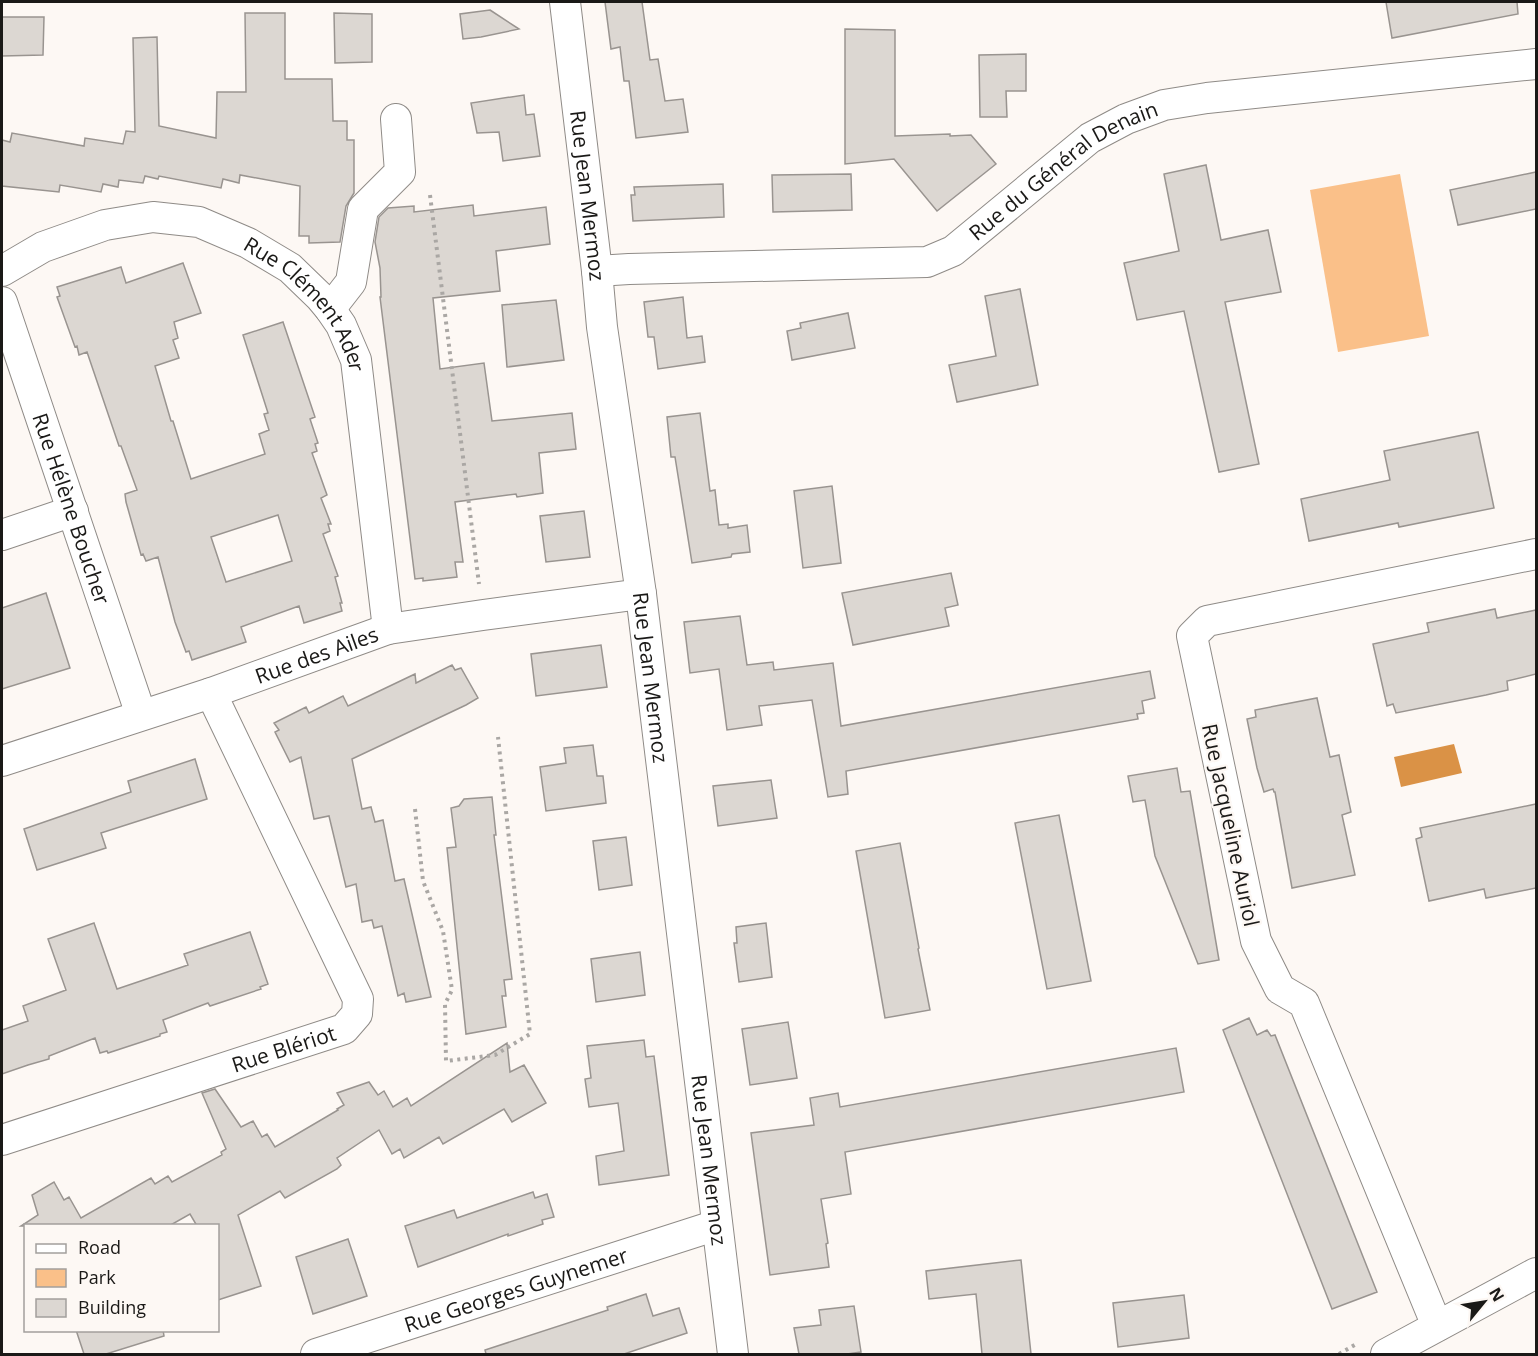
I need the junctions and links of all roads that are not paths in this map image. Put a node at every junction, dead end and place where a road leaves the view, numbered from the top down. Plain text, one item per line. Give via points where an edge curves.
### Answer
1 (565, 2) edge
2 (1536, 64) edge
3 (396, 119) dead end
4 (2, 271) edge
5 (597, 272) junction
6 (2, 302) edge
7 (330, 309) junction
8 (73, 512) junction
9 (2, 535) edge
10 (1536, 554) edge
11 (641, 594) junction
12 (388, 630) junction
13 (211, 693) junction
14 (141, 715) junction
15 (2, 761) edge
16 (2, 1140) edge
17 (717, 1225) junction
18 (1536, 1273) edge
19 (1437, 1326) junction
20 (316, 1354) edge
21 (732, 1354) edge
22 (1386, 1354) edge

1 - 5 street, Rue Jean Mermoz
2 - 5 street, Rue du Général Denain via 1164,105 1090,138 953,251 927,262
3 - 7 street via 400,172 363,209 351,282
4 - 7 street, Rue Clément Ader via 43,247 105,225 153,217 199,222 248,243 290,268
5 - 11 street, Rue Jean Mermoz
6 - 8 street, Rue Hélène Boucher
7 - 12 street, Rue Clément Ader via 356,360
8 - 9 street
8 - 14 street, Rue Hélène Boucher
10 - 19 street, Rue Jacqueline Auriol via 1207,621 1192,636 1256,941 1280,989 1304,1002
11 - 12 street, Rue des Ailes
11 - 17 street, Rue Jean Mermoz
12 - 13 street, Rue des Ailes
13 - 14 street, Rue des Ailes
13 - 16 street, Rue Blériot via 358,999 357,1014 344,1029
14 - 15 street, Rue des Ailes
17 - 20 street, Rue Georges Guynemer
17 - 21 street, Rue Jean Mermoz
18 - 19 street
19 - 22 street

